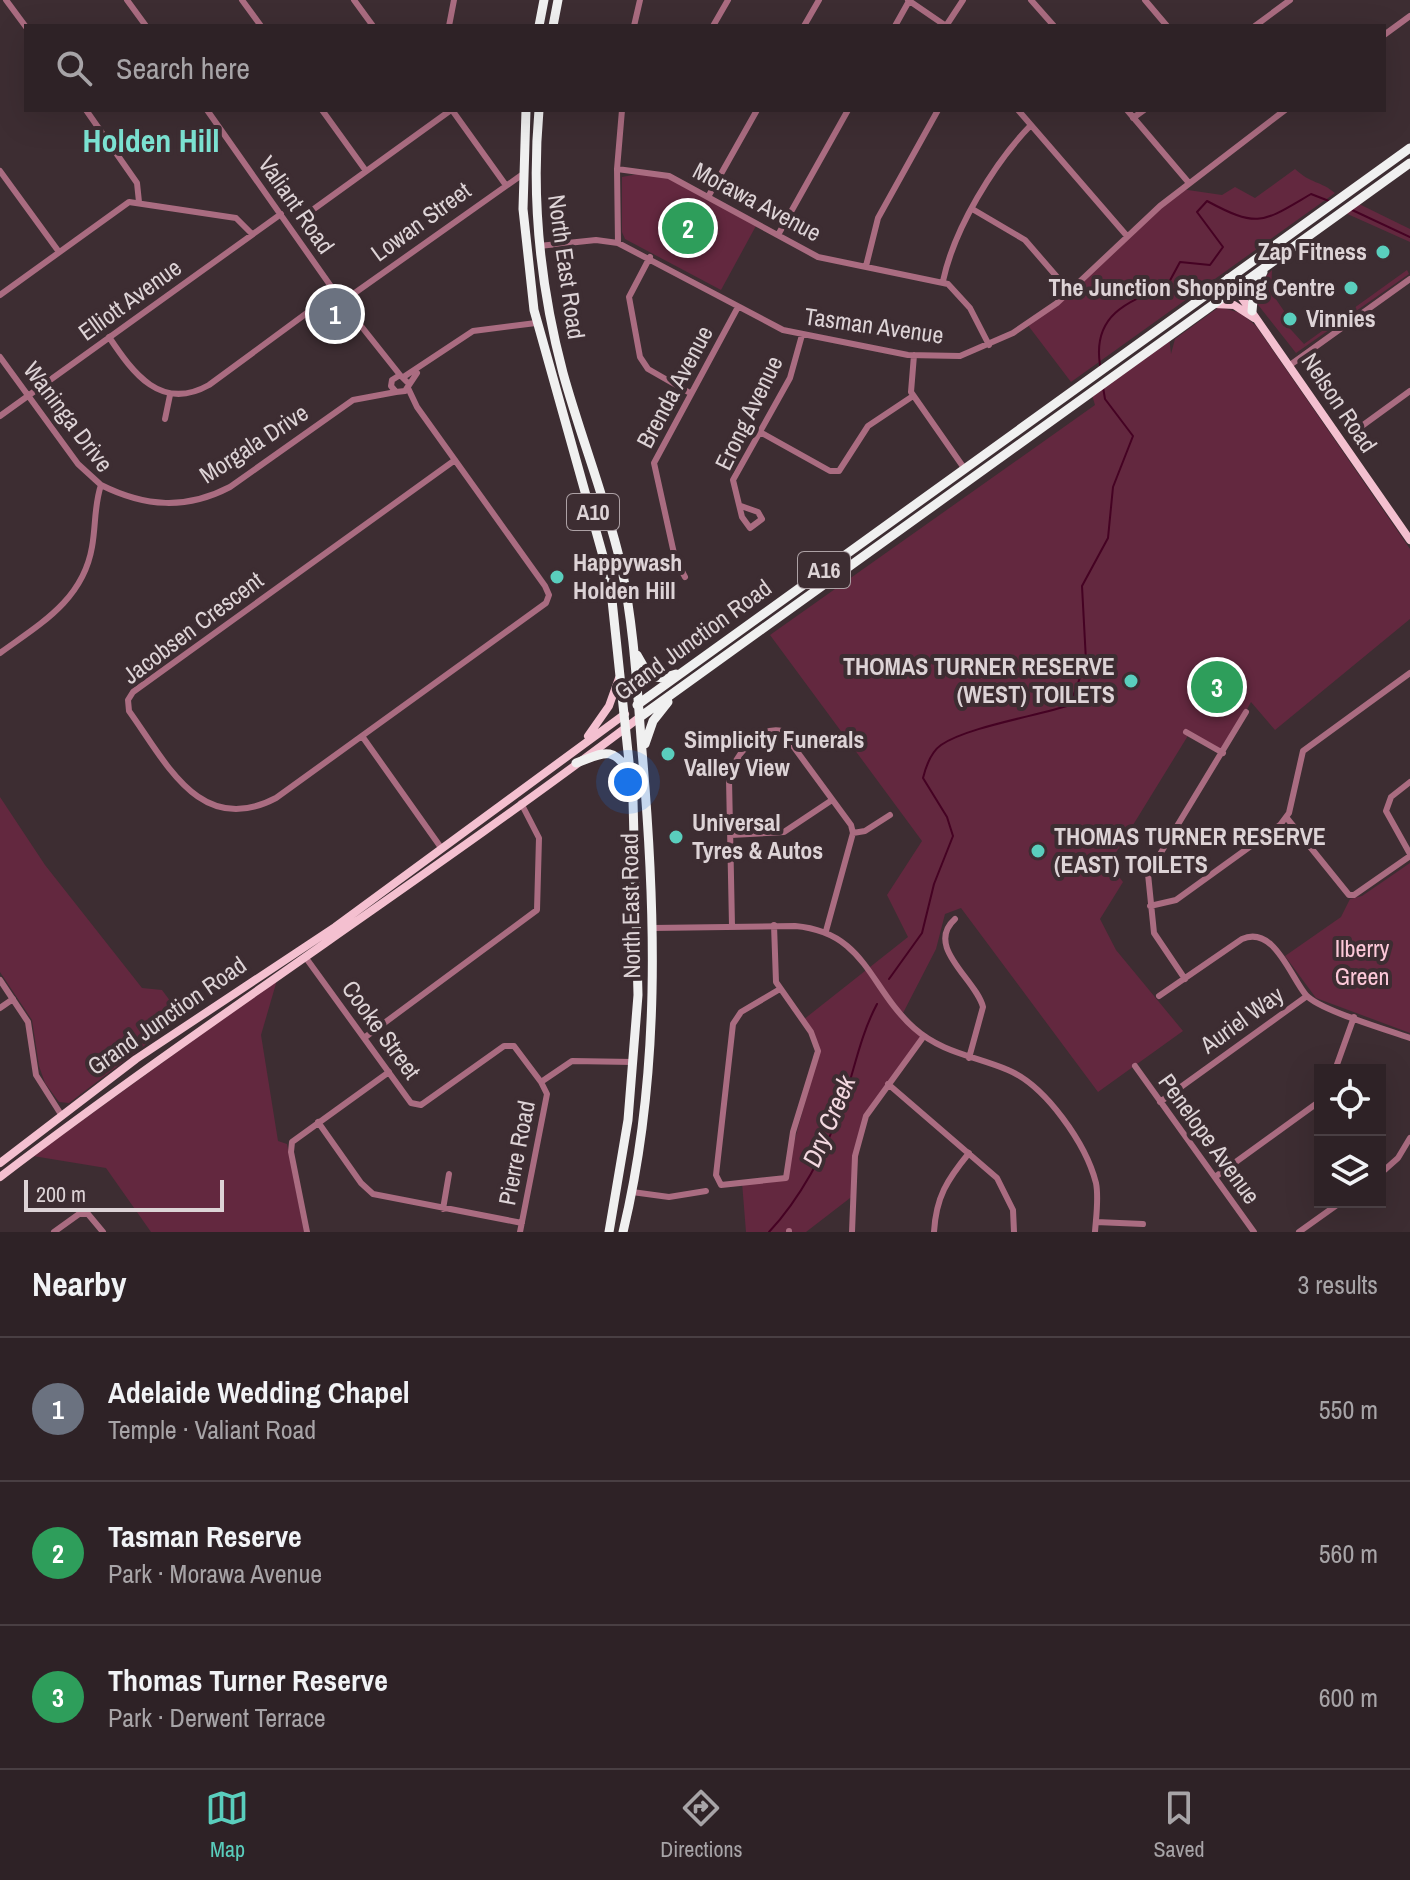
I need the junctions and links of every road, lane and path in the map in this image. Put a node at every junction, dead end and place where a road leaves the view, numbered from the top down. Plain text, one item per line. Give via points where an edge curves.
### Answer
1 (6, 0) edge
2 (141, 0) edge
3 (242, 0) edge
4 (354, 0) edge
5 (454, 0) edge
6 (544, 0) edge
7 (558, 0) edge
8 (640, 0) edge
9 (728, 0) edge
10 (819, 0) edge
11 (908, 0) edge
12 (963, 0) edge
13 (1031, 0) edge
14 (1145, 0) edge
15 (1290, 0) edge
16 (130, 3) edge
17 (1410, 16) edge
18 (24, 24) edge
19 (143, 24) edge
20 (260, 24) edge
21 (372, 24) edge
22 (449, 24) edge
23 (539, 24) edge
24 (553, 24) edge
25 (634, 24) edge
26 (714, 24) edge
27 (805, 24) edge
28 (896, 24) edge
29 (943, 24) edge
30 (947, 24) edge
31 (1052, 24) edge
32 (1165, 24) edge
33 (1258, 24) edge
34 (1386, 34) edge
35 (87, 112) edge
36 (208, 112) edge
37 (323, 112) edge
38 (449, 112) edge
39 (453, 112) edge
40 (526, 112) edge
41 (539, 112) edge
42 (622, 112) edge
43 (756, 112) edge
44 (847, 112) edge
45 (937, 112) edge
46 (1020, 112) edge
47 (1128, 112) edge
48 (1141, 112) edge
49 (1282, 112) edge
50 (1133, 118) junction
51 (1031, 125) junction
52 (1410, 148) edge
53 (536, 150) junction
54 (1410, 163) edge
55 (617, 169) junction
56 (0, 171) edge
57 (366, 171) junction
58 (523, 174) junction
59 (1189, 183) junction
60 (505, 184) junction
61 (535, 186) junction
62 (708, 197) junction
63 (139, 202) junction
64 (974, 210) junction
65 (281, 214) junction
66 (300, 219) dead end
67 (252, 234) junction
68 (778, 235) junction
69 (1127, 236) junction
70 (618, 243) junction
71 (539, 246) junction
72 (59, 252) junction
73 (650, 257) junction
74 (866, 266) junction
75 (1268, 266) junction
76 (1228, 278) junction
77 (1410, 279) edge
78 (943, 281) junction
79 (1236, 289) junction
80 (1070, 292) junction
81 (0, 295) edge
82 (342, 302) junction
83 (1213, 304) junction
84 (547, 305) junction
85 (315, 307) dead end
86 (738, 307) junction
87 (1252, 311) junction
88 (536, 323) junction
89 (1261, 323) junction
90 (802, 335) junction
91 (109, 337) junction
92 (554, 339) junction
93 (989, 345) junction
94 (914, 355) junction
95 (0, 357) edge
96 (1290, 365) junction
97 (400, 384) junction
98 (1410, 391) edge
99 (690, 393) junction
100 (170, 395) junction
101 (28, 396) junction
102 (913, 396) junction
103 (0, 416) edge
104 (165, 419) dead end
105 (1355, 431) dead end
106 (760, 432) junction
107 (455, 460) junction
108 (964, 468) junction
109 (972, 478) junction
110 (101, 485) junction
111 (741, 506) dead end
112 (1410, 540) edge
113 (685, 577) dead end
114 (548, 591) joint
115 (768, 610) junction
116 (775, 620) junction
117 (634, 648) junction
118 (0, 653) edge
119 (621, 668) junction
120 (684, 672) junction
121 (1410, 673) edge
122 (688, 682) junction
123 (639, 704) junction
124 (1246, 712) dead end
125 (625, 714) junction
126 (640, 717) junction
127 (626, 727) junction
128 (1186, 732) dead end
129 (362, 736) junction
130 (580, 746) junction
131 (1223, 753) junction
132 (642, 755) junction
133 (576, 763) junction
134 (631, 775) junction
135 (1410, 782) edge
136 (514, 794) junction
137 (832, 800) junction
138 (521, 803) junction
139 (890, 815) dead end
140 (1286, 817) junction
141 (853, 833) junction
142 (731, 835) junction
143 (442, 849) junction
144 (1410, 855) edge
145 (448, 857) junction
146 (1150, 906) junction
147 (637, 914) junction
148 (955, 919) dead end
149 (774, 925) junction
150 (732, 926) junction
151 (652, 928) junction
152 (826, 931) junction
153 (638, 946) junction
154 (301, 949) junction
155 (306, 958) junction
156 (1185, 979) junction
157 (0, 980) edge
158 (780, 989) junction
159 (1159, 996) dead end
160 (1307, 996) junction
161 (13, 999) junction
162 (0, 1008) edge
163 (224, 1012) junction
164 (201, 1014) junction
165 (1354, 1017) junction
166 (924, 1036) junction
167 (364, 1038) junction
168 (1410, 1038) edge
169 (969, 1058) junction
170 (633, 1062) junction
171 (1337, 1064) edge
172 (1135, 1066) dead end
173 (389, 1072) junction
174 (541, 1082) junction
175 (888, 1084) junction
176 (1160, 1102) junction
177 (1314, 1105) edge
178 (62, 1116) junction
179 (318, 1122) junction
180 (69, 1125) junction
181 (1410, 1138) edge
182 (969, 1153) junction
183 (0, 1163) edge
184 (1386, 1169) edge
185 (449, 1174) dead end
186 (620, 1175) junction
187 (0, 1177) edge
188 (1215, 1177) junction
189 (706, 1191) dead end
190 (632, 1192) junction
191 (614, 1204) junction
192 (1333, 1208) edge
193 (443, 1209) junction
194 (1096, 1222) junction
195 (522, 1223) junction
196 (1143, 1224) dead end
197 (54, 1232) edge
198 (103, 1232) edge
199 (307, 1232) edge
200 (520, 1232) edge
201 (609, 1232) edge
202 (623, 1232) edge
203 (852, 1232) edge
204 (934, 1232) edge
205 (1014, 1232) edge
206 (1095, 1232) edge
207 (1254, 1232) edge
208 (1299, 1232) edge

1 - 18 street
2 - 16 street
3 - 20 street
4 - 21 street
5 - 22 street
6 - 23 highway
7 - 24 highway
8 - 25 street
9 - 26 street
10 - 27 street
11 - 28 street
11 - 29 street
12 - 30 street
13 - 31 street
14 - 32 street
15 - 33 street
16 - 19 street
17 - 34 street
35 - 63 street via 137,183
36 - 65 street, Valiant Road
37 - 57 street
38 - 57 street
39 - 60 street
40 - 58 highway, North East Road / A10
41 - 53 highway, North East Road / A10
42 - 55 street
43 - 62 street
44 - 68 street
45 - 74 street via 878,218
46 - 51 street
47 - 50 street
48 - 50 street
49 - 59 street, Tasman Avenue
50 - 59 street
51 - 64 street via 1006,150
51 - 69 street
52 - 76 highway, Grand Junction Road / A16
53 - 58 highway
53 - 61 highway, North East Road / A10
54 - 75 highway, Grand Junction Road / A16
55 - 62 street, Morawa Avenue via 659,173
55 - 70 street
56 - 72 street
57 - 66 street
58 - 60 street, Lowan Street
58 - 61 highway
58 - 88 highway, North East Road / A10
59 - 69 street, Tasman Avenue
60 - 82 street, Lowan Street
61 - 71 highway, North East Road / A10
62 - 68 street, Morawa Avenue
63 - 67 street via 236,218
63 - 72 street via 129,202
64 - 78 street via 949,256
64 - 80 street via 1025,240
65 - 67 street, Elliott Avenue
65 - 82 street, Valiant Road
67 - 91 street, Elliott Avenue
68 - 74 street, Morawa Avenue via 818,257
69 - 80 street, Tasman Avenue
70 - 71 street, Tasman Avenue
70 - 73 street, Tasman Avenue
71 - 84 highway, North East Road / A10
72 - 81 street
73 - 86 street, Tasman Avenue
73 - 99 street via 629,297 640,357 648,369
74 - 78 street, Morawa Avenue
75 - 79 highway, Grand Junction Road / A16
75 - 87 highway via 1254,290
76 - 79 main road, Nelson Road
76 - 108 highway, Grand Junction Road / A16
77 - 96 street
78 - 93 street via 970,308
79 - 83 highway, Grand Junction Road / A16
79 - 87 main road, Nelson Road
80 - 93 street, Tasman Avenue
82 - 97 street, Valiant Road
83 - 89 main road via 1234,305
83 - 109 highway, Grand Junction Road / A16
84 - 88 highway
84 - 92 highway, North East Road / A10
85 - 100 street via 209,385
86 - 90 street, Tasman Avenue
86 - 99 street, Brenda Avenue
87 - 89 main road, Nelson Road
88 - 92 highway
88 - 97 street via 473,331
88 - 119 highway, North East Road / A10 via 599,532
89 - 96 main road, Nelson Road
90 - 94 street, Tasman Avenue
90 - 106 street, Erong Avenue via 794,370
91 - 100 street via 134,373
91 - 101 street, Elliott Avenue
92 - 117 highway, North East Road / A10 via 618,551
93 - 94 street, Tasman Avenue via 960,356
94 - 102 street
95 - 101 street, Waninga Drive
96 - 112 main road, Nelson Road
97 - 107 street, Valiant Road
97 - 110 street, Morgala Drive via 353,400 208,497 151,503
98 - 105 street
99 - 113 street, Brenda Avenue via 653,470 675,558
100 - 104 street
101 - 103 street, Elliott Avenue
101 - 110 street, Waninga Drive via 78,464
102 - 106 street via 868,426 839,471
102 - 108 street
106 - 111 street, Erong Avenue via 733,480
107 - 114 street, Valiant Road
107 - 129 street, Jacobsen Crescent via 140,687 127,705 189,791 229,809 276,798
108 - 109 highway
108 - 115 highway, Grand Junction Road / A16
109 - 116 highway, Grand Junction Road / A16
110 - 118 street, Waninga Drive via 93,544 80,584 60,609
114 - 129 street, Jacobsen Crescent via 539,609
115 - 116 highway
115 - 120 highway, Grand Junction Road / A16
116 - 122 highway, Grand Junction Road / A16
117 - 120 highway via 649,676
117 - 123 highway, North East Road / A10
119 - 125 highway, North East Road / A10
119 - 130 main road via 609,706
120 - 123 highway, Grand Junction Road / A16
121 - 140 street via 1303,751
122 - 126 highway, Grand Junction Road / A16
122 - 132 highway via 653,721
123 - 125 highway, Grand Junction Road / A16
123 - 126 highway, North East Road / A10
124 - 131 street
125 - 127 highway, North East Road / A10
125 - 130 main road, Grand Junction Road / A16
126 - 127 main road, Grand Junction Road / A16
126 - 132 highway, North East Road / A10
127 - 133 main road, Grand Junction Road / A16
127 - 134 highway, North East Road / A10
128 - 131 street
129 - 143 street
130 - 136 main road, Grand Junction Road / A16
131 - 146 street via 1150,869
132 - 151 highway, North East Road / A10
133 - 134 highway via 610,753
133 - 138 main road, Grand Junction Road / A16
134 - 147 highway, North East Road / A10
135 - 144 street via 1391,797 1386,811
136 - 138 main road
136 - 143 main road, Grand Junction Road / A16
137 - 141 street
137 - 142 street via 784,832
137 - 142 street via 785,735 773,730 732,763
138 - 145 main road, Grand Junction Road / A16
138 - 167 street via 539,838 537,910
139 - 141 street
140 - 144 street via 1349,895
140 - 146 street via 1176,900
141 - 152 street
142 - 150 street
143 - 145 main road
143 - 154 main road, Grand Junction Road / A16
145 - 155 main road, Grand Junction Road / A16
146 - 156 street via 1156,937
147 - 151 highway
147 - 153 highway, North East Road / A10
148 - 169 street via 945,932 945,945 983,1007
149 - 150 street
149 - 152 street
149 - 158 street
150 - 151 street
151 - 153 highway
151 - 190 highway, North East Road / A10 via 650,1055
152 - 166 street via 858,954 901,1014
153 - 170 highway, North East Road / A10
154 - 155 main road
154 - 164 main road, Grand Junction Road / A16
155 - 163 main road, Grand Junction Road / A16
155 - 167 street, Cooke Street
156 - 159 street
156 - 160 street via 1245,937 1260,937
157 - 161 street
158 - 158 street via 818,1051 793,1132 789,1169 779,1181 724,1186 716,1179 734,1022 741,1012
160 - 165 street
160 - 176 street, Auriel Way
161 - 162 street
161 - 178 street via 28,1022 36,1075
163 - 164 main road
163 - 180 main road, Grand Junction Road / A16
164 - 178 main road, Grand Junction Road / A16
165 - 168 street
165 - 171 street
166 - 169 street
166 - 175 street
167 - 173 street, Cooke Street
169 - 194 street via 1011,1072 1044,1096 1087,1153 1097,1188
170 - 174 street via 572,1061
170 - 186 highway, North East Road / A10
172 - 176 street, Penelope Avenue
173 - 174 street, Cooke Street via 411,1103 421,1105 504,1046 514,1046
173 - 179 street
174 - 195 street, Pierre Road via 547,1094
175 - 182 street
175 - 203 street via 870,1108 856,1148
176 - 188 street, Penelope Avenue
177 - 188 street
178 - 180 main road
178 - 183 main road, Grand Junction Road / A16
179 - 193 street via 373,1194
179 - 199 street via 292,1142 291,1152
180 - 187 main road, Grand Junction Road / A16
181 - 184 street
182 - 204 street via 941,1191
182 - 205 street via 999,1180 1013,1210
185 - 193 street
186 - 190 highway
186 - 191 highway, North East Road / A10
188 - 207 street, Penelope Avenue
189 - 190 street via 669,1197
190 - 191 highway
190 - 202 highway, North East Road / A10
191 - 201 highway, North East Road / A10
192 - 208 street
193 - 195 street
194 - 196 street
194 - 206 street
195 - 200 street, Pierre Road
197 - 198 street via 79,1214 88,1214

